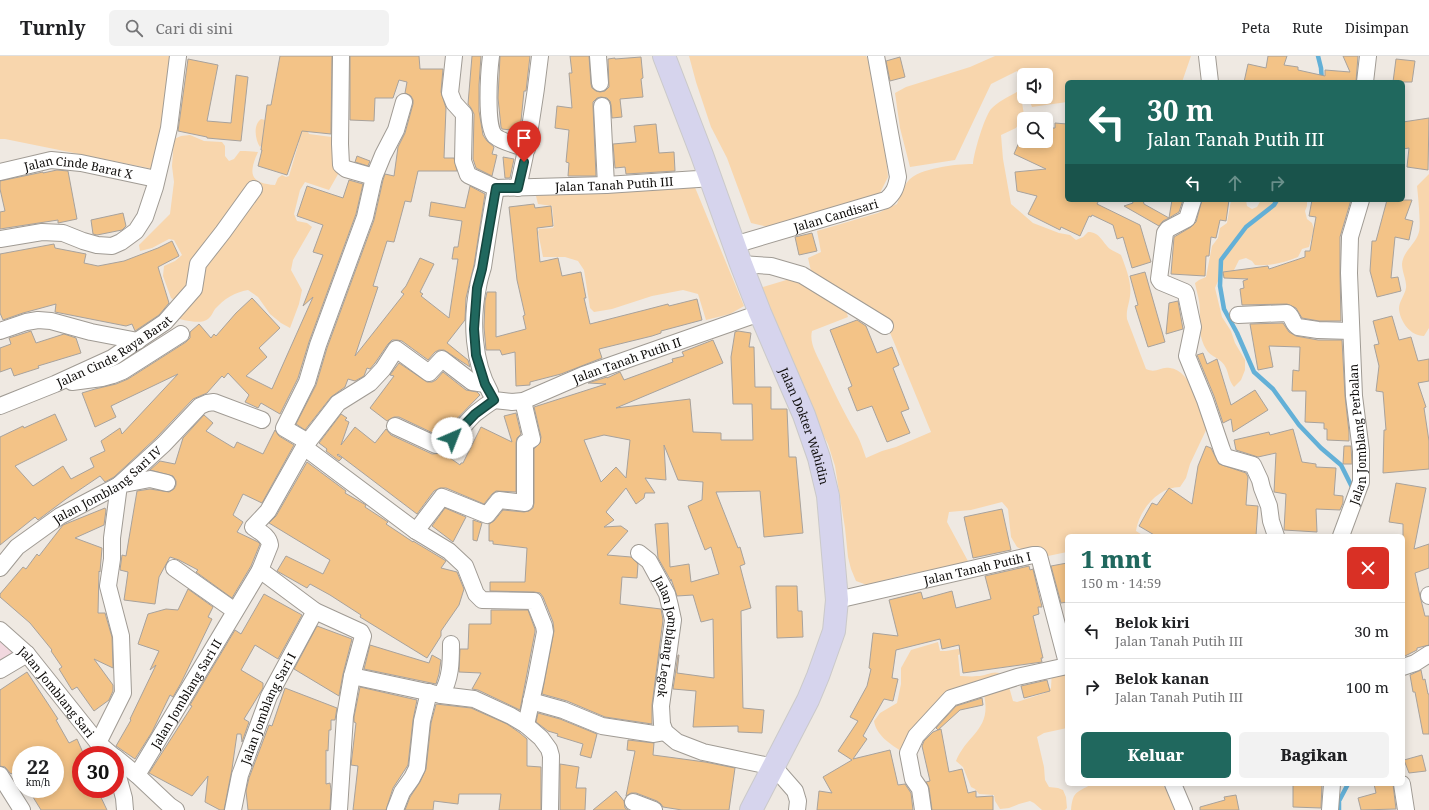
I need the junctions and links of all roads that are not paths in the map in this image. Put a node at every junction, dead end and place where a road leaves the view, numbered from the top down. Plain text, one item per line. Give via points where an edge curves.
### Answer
1 (178, 56) edge
2 (341, 56) edge
3 (454, 56) edge
4 (490, 56) edge
5 (540, 56) edge
6 (598, 56) edge
7 (664, 56) edge
8 (876, 56) edge
9 (1207, 56) edge
10 (1368, 56) edge
11 (1210, 80) edge
12 (1365, 80) edge
13 (600, 83) dead end
14 (404, 102) dead end
15 (602, 106) dead end
16 (527, 148) junction
17 (0, 172) edge
18 (374, 177) junction
19 (710, 177) junction
20 (156, 179) junction
21 (606, 185) junction
22 (496, 188) junction
23 (518, 188) junction
24 (254, 189) dead end
25 (1192, 202) edge
26 (1360, 202) edge
27 (0, 239) edge
28 (737, 254) junction
29 (760, 313) junction
30 (1238, 315) dead end
31 (885, 326) dead end
32 (0, 331) edge
33 (1351, 331) junction
34 (181, 334) dead end
35 (138, 341) junction
36 (55, 384) junction
37 (485, 384) junction
38 (494, 400) junction
39 (523, 401) junction
40 (0, 406) edge
41 (262, 420) dead end
42 (395, 426) dead end
43 (306, 444) junction
44 (167, 483) dead end
45 (118, 485) junction
46 (416, 531) junction
47 (1275, 534) edge
48 (1342, 534) edge
49 (639, 554) dead end
50 (0, 568) edge
51 (174, 568) dead end
52 (260, 570) junction
53 (837, 600) junction
54 (315, 611) junction
55 (235, 612) junction
56 (0, 630) edge
57 (451, 644) dead end
58 (27, 654) junction
59 (1429, 654) edge
60 (1065, 658) edge
61 (1065, 662) edge
62 (1405, 667) edge
63 (0, 670) edge
64 (352, 676) junction
65 (435, 693) junction
66 (531, 701) junction
67 (526, 725) junction
68 (665, 732) junction
69 (98, 743) junction
70 (102, 746) edge
71 (124, 764) edge
72 (774, 767) junction
73 (0, 775) edge
74 (137, 775) junction
75 (1174, 786) edge
76 (1332, 786) edge
77 (1402, 786) edge
78 (124, 798) edge
79 (633, 802) dead end
80 (753, 805) edge
81 (22, 810) edge
82 (125, 810) edge
83 (176, 810) edge
84 (233, 810) edge
85 (339, 810) edge
86 (395, 810) edge
87 (550, 810) edge
88 (654, 810) edge
89 (797, 810) edge
90 (923, 810) edge
91 (1184, 810) edge
92 (1330, 810) edge
93 (1406, 810) edge

1 - 20 street via 169,128
2 - 18 street via 342,165 346,169
3 - 22 street via 450,93 464,114 464,168 468,175
4 - 16 street via 491,128 499,139
5 - 16 street
6 - 13 street
7 - 19 highway, Jalan Dokter Wahidin
8 - 28 street, Jalan Candisari via 898,178 894,193 886,200
9 - 11 street
10 - 12 street
14 - 18 street via 396,130
15 - 21 street
16 - 23 street
17 - 20 street, Jalan Cinde Barat X via 51,160 81,163
18 - 43 street via 365,217 307,382 284,428
19 - 21 street, Jalan Tanah Putih III
19 - 28 highway, Jalan Dokter Wahidin
20 - 27 street via 145,217 136,231 112,246 97,245 63,233 42,232
21 - 23 street, Jalan Tanah Putih III
22 - 23 street, Jalan Tanah Putih III
22 - 37 street via 477,288 474,329 476,355
24 - 35 street, Jalan Cinde Raya Barat via 198,264 194,289 165,322
25 - 47 street via 1187,219 1165,233 1159,279 1186,294 1193,327 1188,356 1222,450 1225,457 1253,465 1269,506
26 - 33 street, Jalan Jomblang Perbalan via 1350,236
28 - 29 highway, Jalan Dokter Wahidin
28 - 31 street via 802,275
29 - 39 street, Jalan Tanah Putih II via 583,375
29 - 53 highway, Jalan Dokter Wahidin via 804,415 819,458 828,496
30 - 33 street via 1287,313 1298,327
32 - 35 street via 38,320
33 - 48 street, Jalan Jomblang Perbalan via 1354,396 1361,451 1361,482
34 - 36 street via 113,375
35 - 36 street, Jalan Cinde Raya Barat via 112,358
36 - 40 street, Jalan Cinde Raya Barat
37 - 38 street
37 - 43 street via 472,382 442,359 429,373 396,349 370,383 338,403
38 - 39 street, Jalan Tanah Putih II
38 - 42 street via 442,444 436,445
39 - 46 street via 532,439 525,443 525,503 499,500 487,515 442,498
41 - 45 street, Jalan Jomblang Sari IV via 214,402 200,406 164,444
43 - 46 street
43 - 52 street via 268,511 253,527 270,542
44 - 45 street via 150,479
45 - 50 street, Jalan Jomblang Sari IV via 60,516 18,547
45 - 69 street via 108,586 121,636 123,693
46 - 66 street via 449,551 465,566 476,594 482,600 536,603 545,629
49 - 68 street, Jalan Jomblang Legok via 649,561 669,600 672,613 661,706
51 - 55 street
52 - 54 street
52 - 55 street, Jalan Jomblang Sari II
53 - 60 street, Jalan Tanah Putih I via 1038,555
53 - 72 highway, Jalan Dokter Wahidin via 834,631 818,676
54 - 64 street via 362,634
54 - 84 street, Jalan Jomblang Sari I via 269,696 240,775
55 - 74 street, Jalan Jomblang Sari II
56 - 58 street, Jalan Jomblang Sari
57 - 65 street via 451,665 446,687
58 - 63 street
58 - 69 street, Jalan Jomblang Sari
59 - 62 street
61 - 90 street via 951,698 916,736 908,753 913,779 920,789
64 - 65 street
64 - 85 street via 345,716
65 - 67 street via 474,699
65 - 86 street via 422,720 417,768 402,792
66 - 67 street
66 - 68 street via 563,710 602,726 654,734
67 - 87 street via 541,738 551,756
68 - 72 street via 677,742 703,752
69 - 70 street, Jalan Jomblang Sari
71 - 74 street
72 - 80 highway, Jalan Dokter Wahidin
72 - 89 street via 795,791
73 - 81 street
74 - 83 street
75 - 91 street
76 - 92 street
77 - 93 street
78 - 82 street
79 - 88 street

